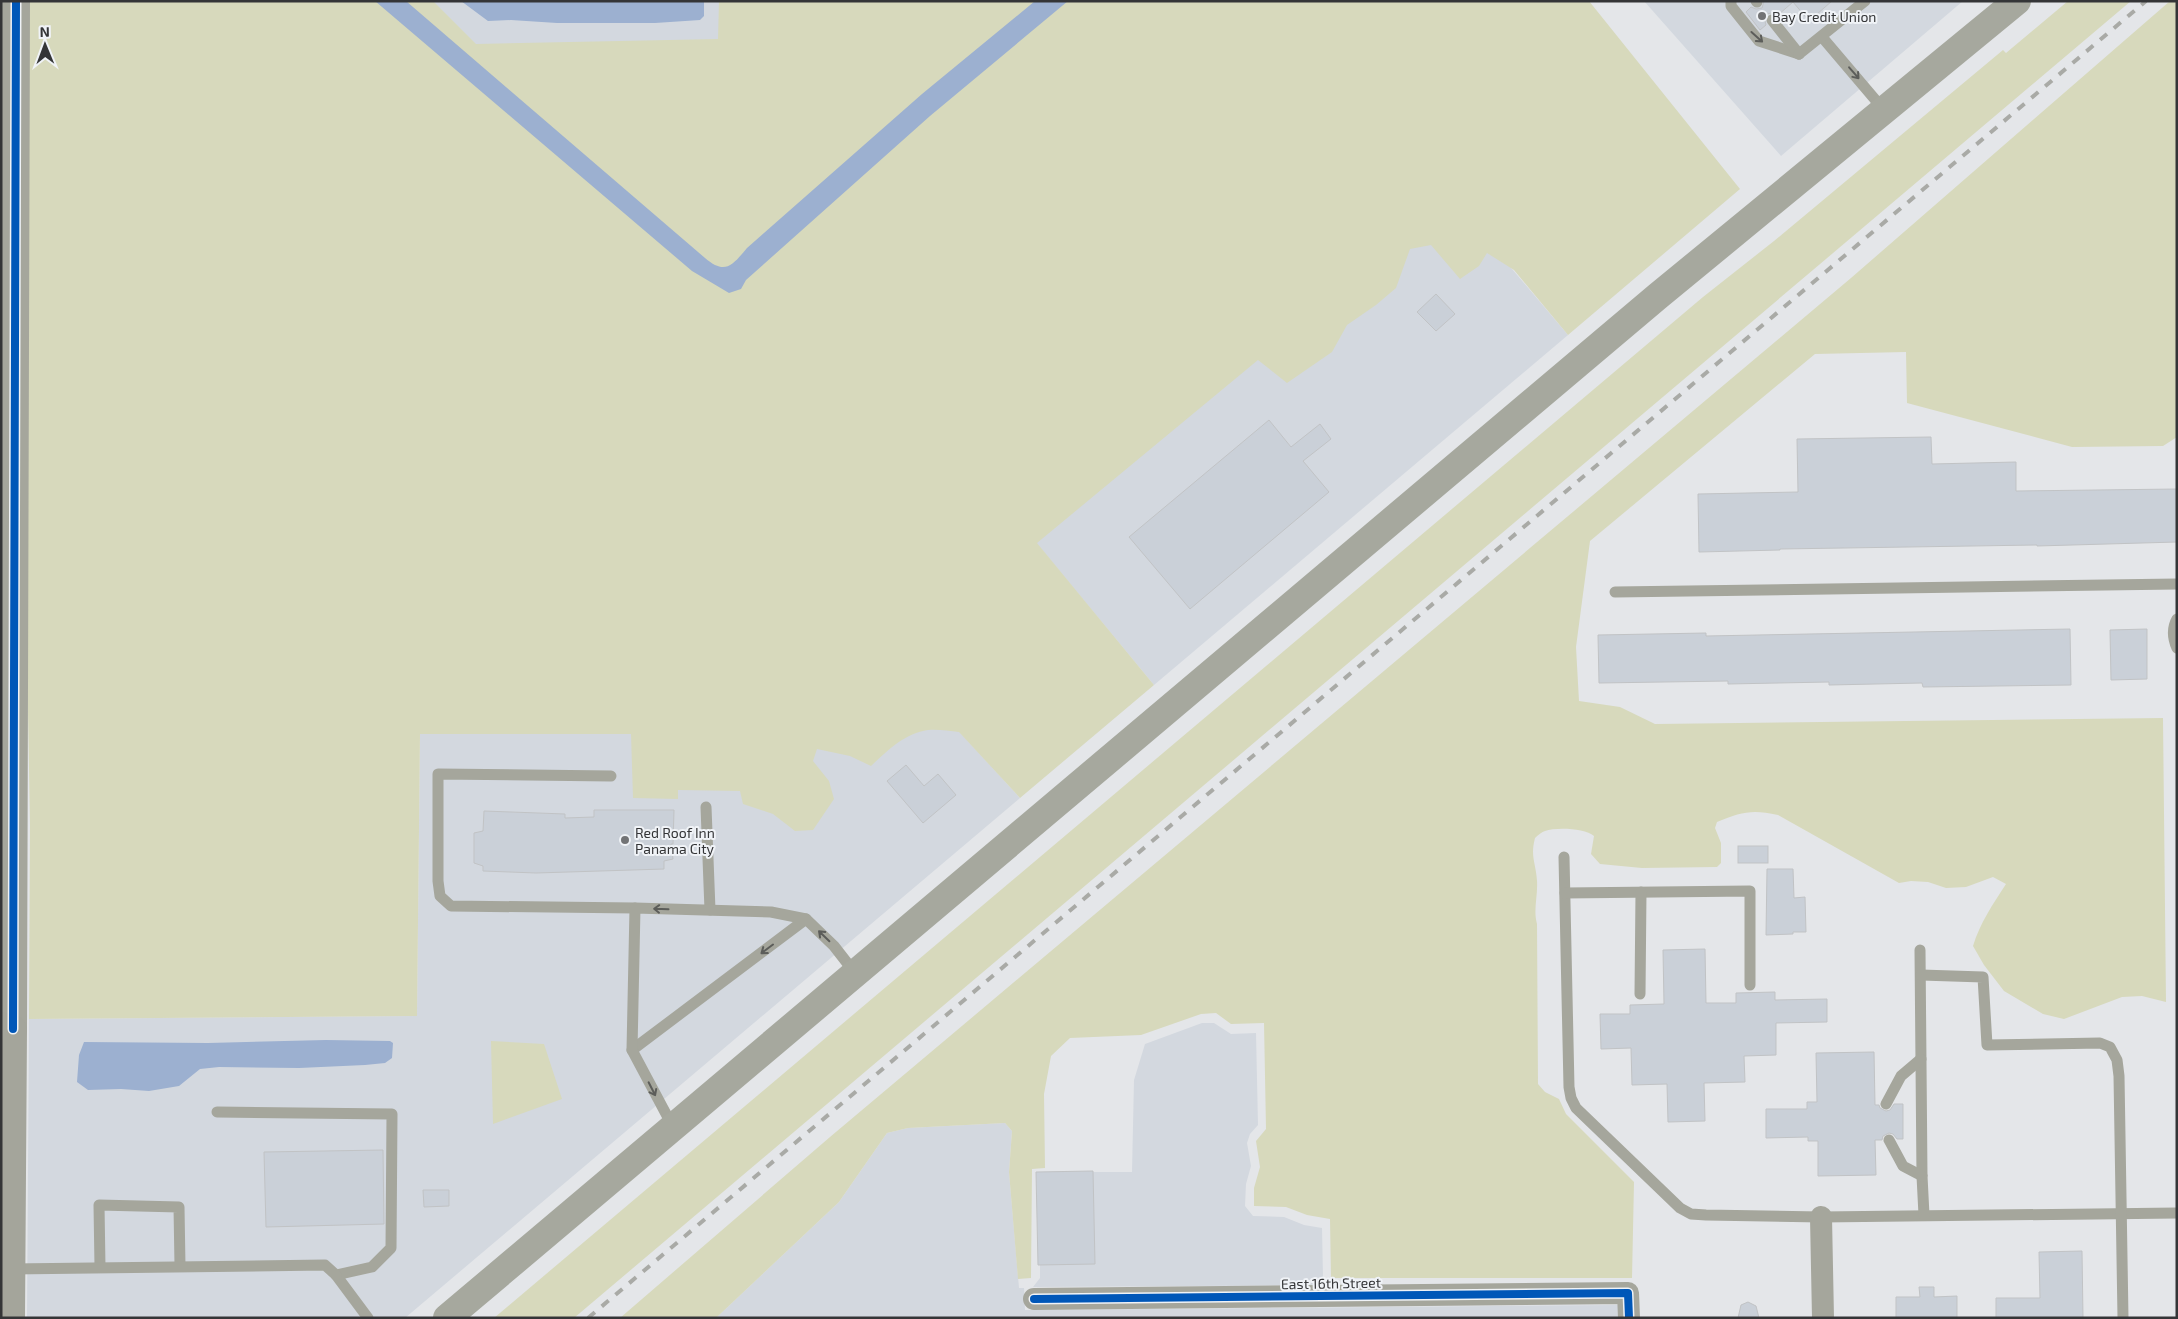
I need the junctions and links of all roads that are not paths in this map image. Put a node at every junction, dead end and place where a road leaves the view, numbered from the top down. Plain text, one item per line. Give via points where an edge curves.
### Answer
1 (16, 1) edge
2 (1731, 1) edge
3 (1865, 1) edge
4 (2017, 1) edge
5 (1772, 20) dead end
6 (1822, 37) junction
7 (1799, 54) junction
8 (1884, 110) junction
9 (2177, 584) edge
10 (1615, 592) dead end
11 (2177, 619) edge
12 (2177, 648) edge
13 (611, 776) dead end
14 (706, 807) dead end
15 (1564, 857) dead end
16 (1641, 892) junction
17 (1565, 893) junction
18 (635, 908) junction
19 (710, 910) junction
20 (7, 916) edge
21 (806, 920) junction
22 (1920, 950) dead end
23 (855, 973) junction
24 (1921, 976) junction
25 (1750, 985) dead end
26 (1640, 994) dead end
27 (7, 1027) edge
28 (632, 1050) junction
29 (1921, 1059) junction
30 (1886, 1104) dead end
31 (217, 1112) dead end
32 (673, 1127) junction
33 (1889, 1140) dead end
34 (1922, 1176) junction
35 (2177, 1213) edge
36 (2121, 1214) junction
37 (1924, 1215) junction
38 (1821, 1216) junction
39 (180, 1266) junction
40 (100, 1268) junction
41 (11, 1269) junction
42 (336, 1275) junction
43 (1034, 1298) dead end
44 (11, 1318) edge
45 (368, 1318) edge
46 (447, 1318) edge
47 (1629, 1318) edge
48 (1823, 1318) edge
49 (2123, 1318) edge

1 - 20 street
2 -> 7 lane via 1731,6 1759,41
3 - 6 lane
4 - 8 highway
5 - 7 lane
6 - 7 lane
6 -> 8 lane
8 - 23 highway via 1650,302
9 - 10 lane
11 - 12 lane via 2173,640
13 - 18 lane via 438,774 440,896 451,906
14 - 19 lane
15 - 17 lane
16 - 17 lane
16 - 25 lane via 1750,891
16 - 26 lane
17 - 38 lane via 1569,1087 1570,1098 1576,1108 1680,1208 1691,1214
19 -> 18 lane
18 - 28 lane
19 - 21 lane via 771,912
20 - 27 street
23 -> 21 lane via 834,946
21 -> 28 lane
22 - 24 lane
23 - 32 highway
24 - 29 lane
24 - 36 lane via 1983,977 1987,1046 2100,1043 2110,1047 2117,1060 2119,1076
27 - 41 main road
28 -> 32 lane
29 - 30 lane via 1901,1076
29 - 34 lane
31 - 42 lane via 392,1114 391,1248 372,1267
32 - 46 highway
33 - 34 lane via 1903,1166
34 - 37 lane
35 - 36 lane
36 - 37 lane
36 - 49 lane
37 - 38 lane
38 - 48 street
39 - 40 lane
39 - 40 lane via 179,1207 99,1205
39 - 42 lane via 325,1264
40 - 41 lane
41 - 44 main road
42 - 45 lane
43 - 47 street, East 16th Street via 1628,1293

